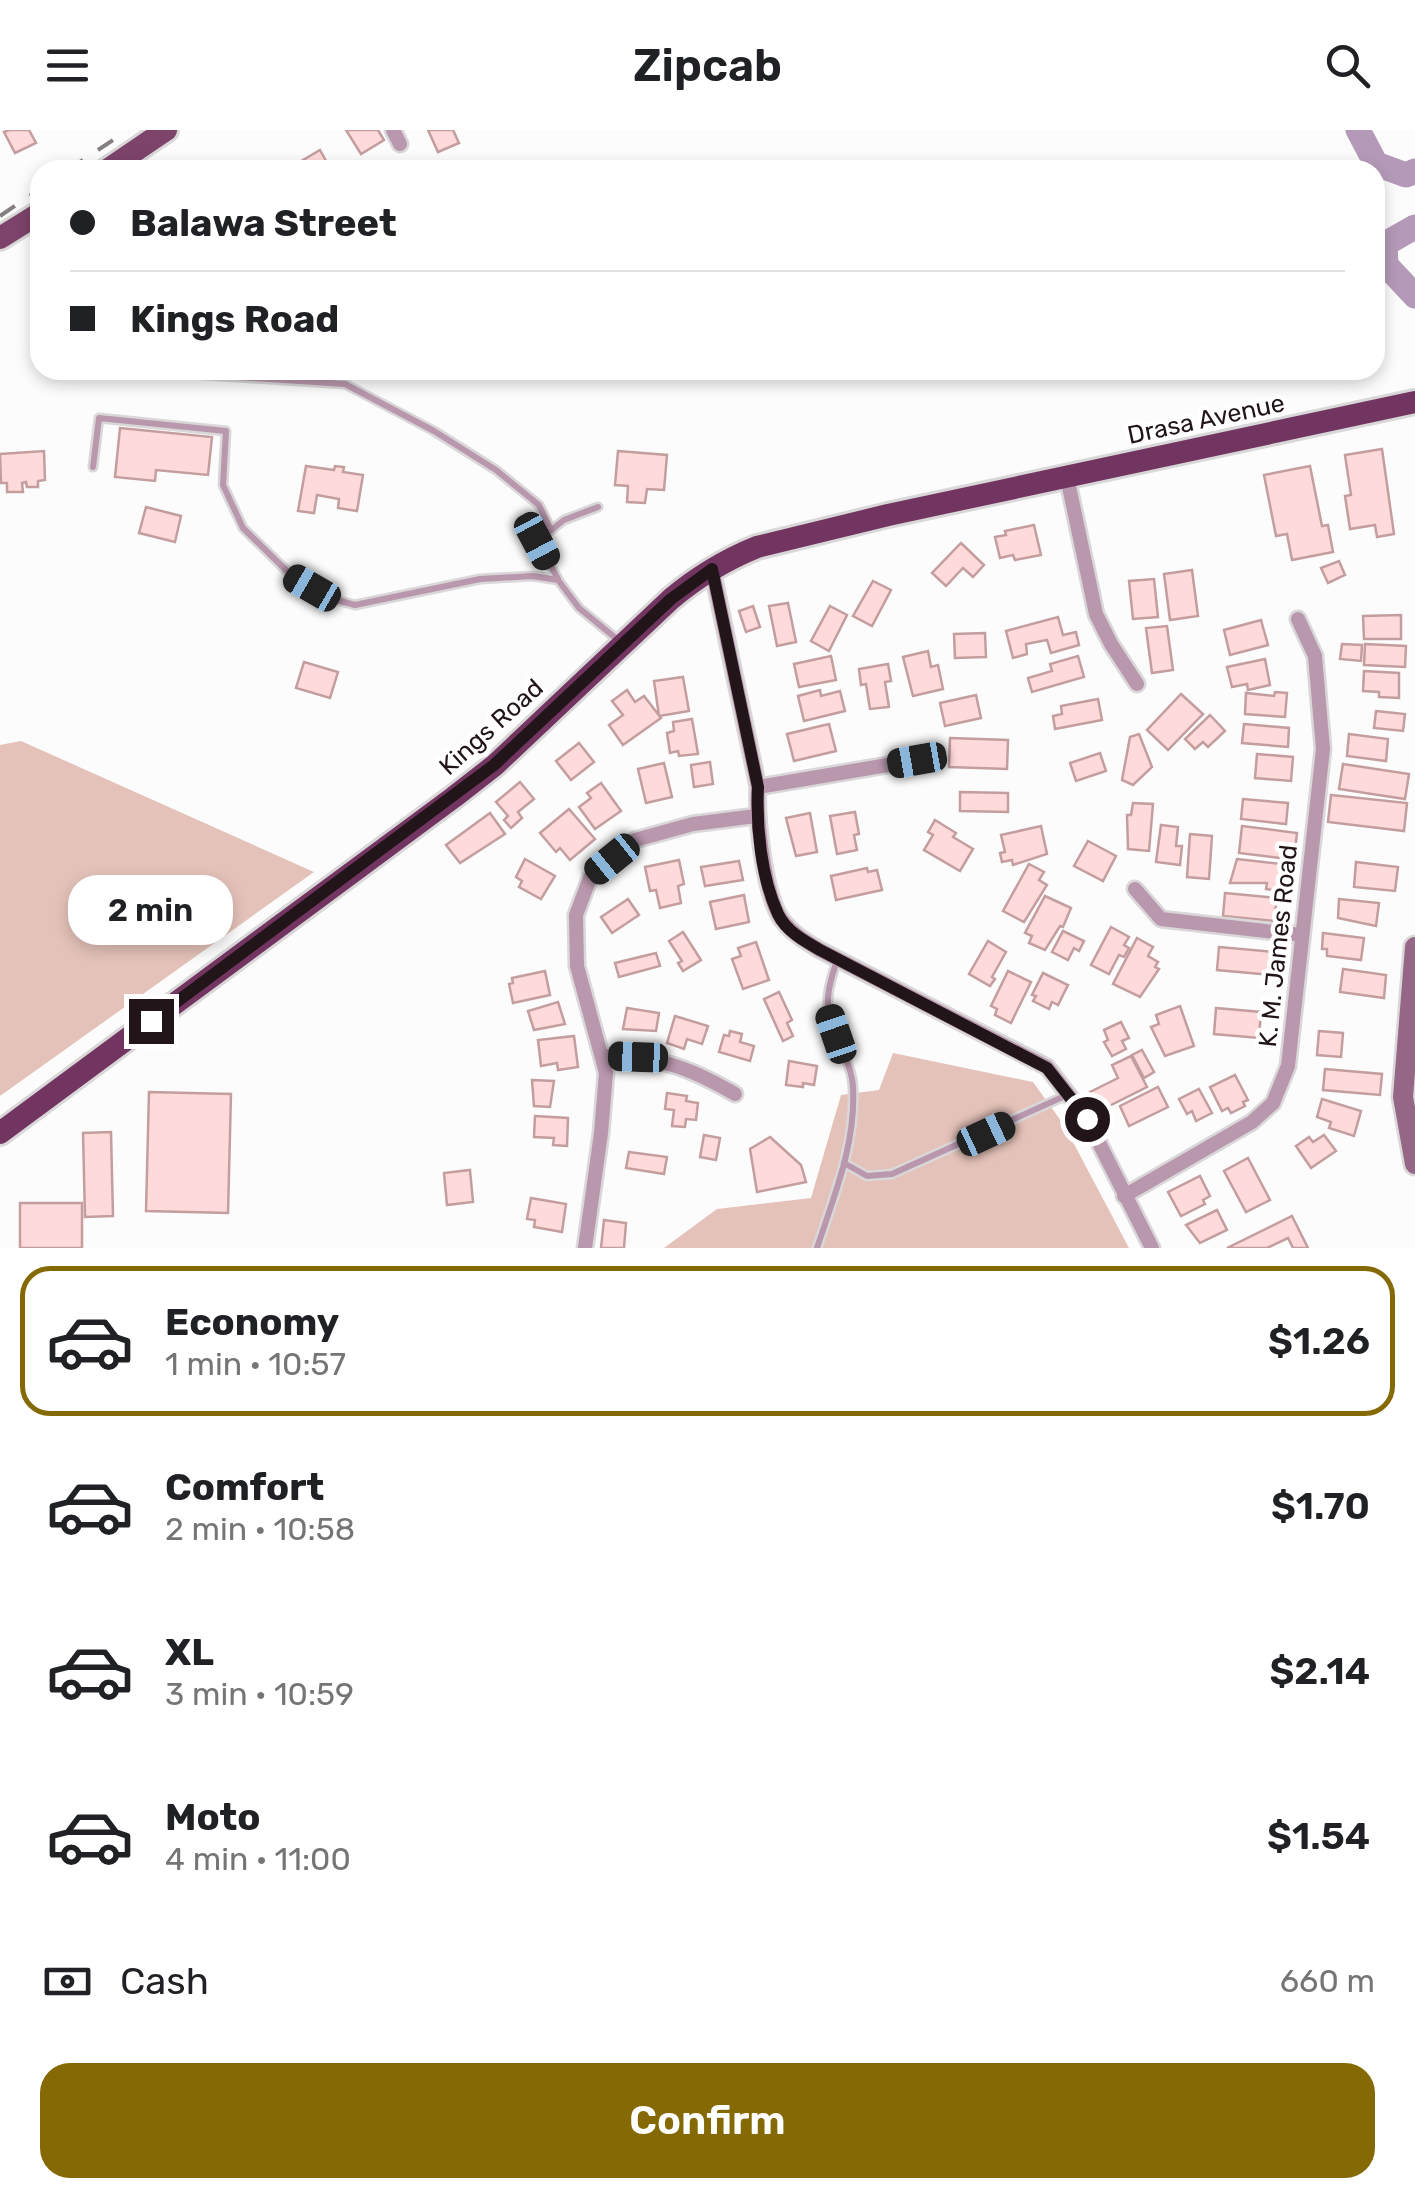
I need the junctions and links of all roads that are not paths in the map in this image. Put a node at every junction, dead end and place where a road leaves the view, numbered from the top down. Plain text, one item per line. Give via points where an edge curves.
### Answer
1 (166, 130) edge
2 (122, 160) edge
3 (30, 218) edge
4 (0, 238) edge
5 (283, 380) edge
6 (1415, 402) edge
7 (93, 468) dead end
8 (1067, 477) junction
9 (598, 506) dead end
10 (551, 530) junction
11 (712, 569) junction
12 (558, 580) junction
13 (1298, 619) dead end
14 (622, 644) junction
15 (1138, 684) dead end
16 (917, 760) dead end
17 (758, 787) junction
18 (756, 816) junction
19 (1135, 890) dead end
20 (1302, 934) junction
21 (1415, 947) edge
22 (837, 959) junction
23 (602, 1056) junction
24 (736, 1094) dead end
25 (1070, 1094) junction
26 (0, 1133) edge
27 (844, 1163) junction
28 (1415, 1164) edge
29 (1124, 1196) junction
30 (585, 1248) edge
31 (817, 1248) edge
32 (1152, 1248) edge

1 - 2 main road
3 - 4 main road
5 - 10 lane via 345,384 434,430 540,505
6 - 8 highway, Drasa Avenue
7 - 12 lane via 99,418 226,431 222,485 243,528 292,576 333,600 354,604 480,580
8 - 11 highway, Kings Road via 756,547
8 - 15 street via 1096,614
9 - 10 lane
10 - 12 lane via 537,541
11 - 14 highway, Kings Road
11 - 17 street
12 - 14 lane
13 - 20 street, K. M. James Road via 1315,656 1322,748
14 - 26 highway, Kings Road via 454,797
16 - 17 street
17 - 18 street
18 - 22 street via 779,916 795,935
18 - 23 street via 635,840 590,878 576,915 577,966
19 - 20 street via 1161,919
20 - 29 street, K. M. James Road via 1288,1066 1273,1102 1252,1122
21 - 28 main road via 1404,1097
22 - 25 street via 1047,1068
22 - 27 lane via 829,1013 853,1084
23 - 24 street via 690,1068
23 - 30 street via 602,1133
25 - 27 lane via 892,1174 867,1176
25 - 29 street
27 - 31 lane
29 - 32 street

